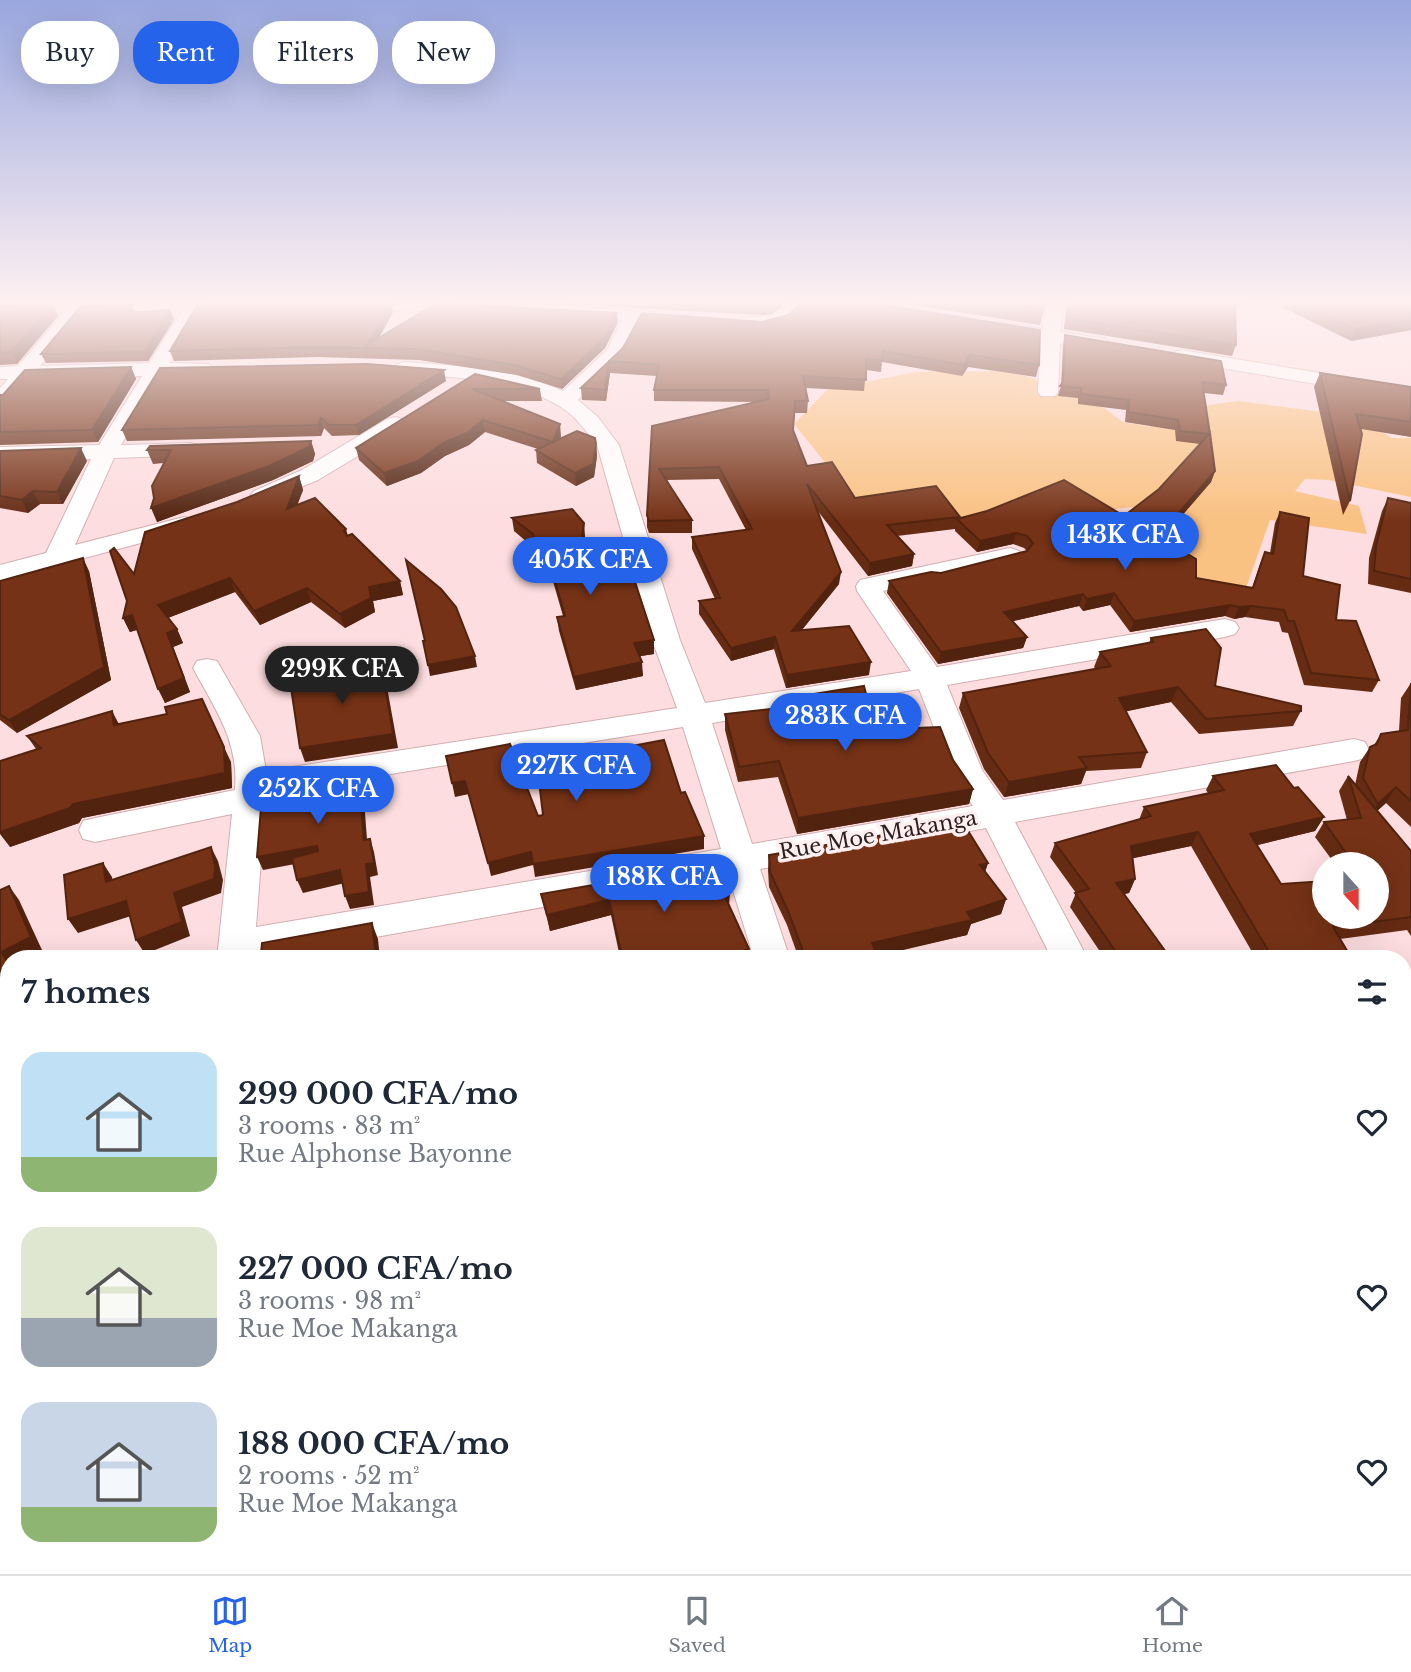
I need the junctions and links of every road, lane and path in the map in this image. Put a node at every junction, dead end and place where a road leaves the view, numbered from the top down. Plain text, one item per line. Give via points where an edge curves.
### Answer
1 (24, 374) edge
2 (154, 374) edge
3 (468, 374) edge
4 (593, 374) edge
5 (1049, 374) edge
6 (1291, 374) edge
7 (474, 375) junction
8 (1048, 392) dead end
9 (1411, 394) edge
10 (440, 396) edge
11 (0, 401) edge
12 (566, 401) junction
13 (418, 410) edge
14 (363, 444) junction
15 (322, 445) dead end
16 (212, 449) edge
17 (104, 453) junction
18 (0, 454) edge
19 (237, 505) edge
20 (200, 518) edge
21 (1014, 555) edge
22 (55, 561) junction
23 (0, 573) edge
24 (1225, 628) dead end
25 (207, 668) dead end
26 (930, 678) junction
27 (694, 714) junction
28 (1354, 750) dead end
29 (250, 792) junction
30 (995, 814) junction
31 (95, 830) dead end
32 (741, 859) junction
33 (236, 950) edge
34 (247, 950) edge
35 (769, 950) edge
36 (1065, 950) edge

1 - 11 street
2 - 17 street
3 - 7 street
4 - 12 street
5 - 8 street
6 - 9 street
7 - 10 street
7 - 12 street via 534,388
12 - 27 street via 591,421 608,445 666,640
13 - 14 street
14 - 15 street
14 - 19 street via 310,475
16 - 17 street
17 - 18 street
17 - 22 street
20 - 22 street
21 - 26 street via 869,586
22 - 23 street
24 - 26 street
25 - 29 street via 245,736
26 - 27 street
26 - 30 street via 968,774
27 - 29 street
27 - 32 street
28 - 30 street, Rue Moe Makanga
29 - 31 street
29 - 33 street
30 - 32 street, Rue Moe Makanga
30 - 36 street
32 - 34 street, Rue Moe Makanga
32 - 35 street

